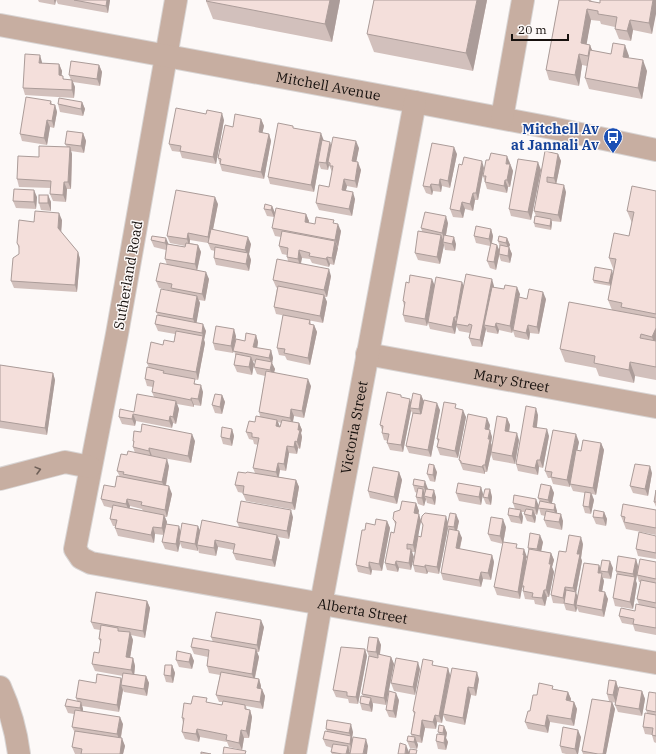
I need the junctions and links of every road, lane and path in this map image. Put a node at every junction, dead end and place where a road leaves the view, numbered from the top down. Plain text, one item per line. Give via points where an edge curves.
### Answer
1 (176, 0) edge
2 (523, 0) edge
3 (0, 25) edge
4 (166, 56) junction
5 (416, 102) junction
6 (502, 118) junction
7 (656, 150) edge
8 (367, 354) junction
9 (656, 407) edge
10 (90, 467) junction
11 (0, 479) edge
12 (75, 549) joint
13 (321, 604) junction
14 (656, 663) edge
15 (4, 696) edge
16 (19, 754) edge
17 (295, 754) edge

1 - 4 street, Sutherland Road
2 - 6 street
3 - 4 street, Mitchell Avenue
4 - 5 street, Mitchell Avenue
4 - 10 street, Sutherland Road via 117,334
5 - 6 street, Mitchell Avenue
5 - 8 street, Victoria Street
6 - 7 street, Mitchell Avenue
8 - 9 street, Mary Street
8 - 13 street, Victoria Street
11 -> 10 street via 66,462
10 - 12 street, Sutherland Road
12 - 13 street, Alberta Street via 81,558 91,563
13 - 14 street, Alberta Street
13 - 17 street, Victoria Street
15 - 16 street via 17,734

